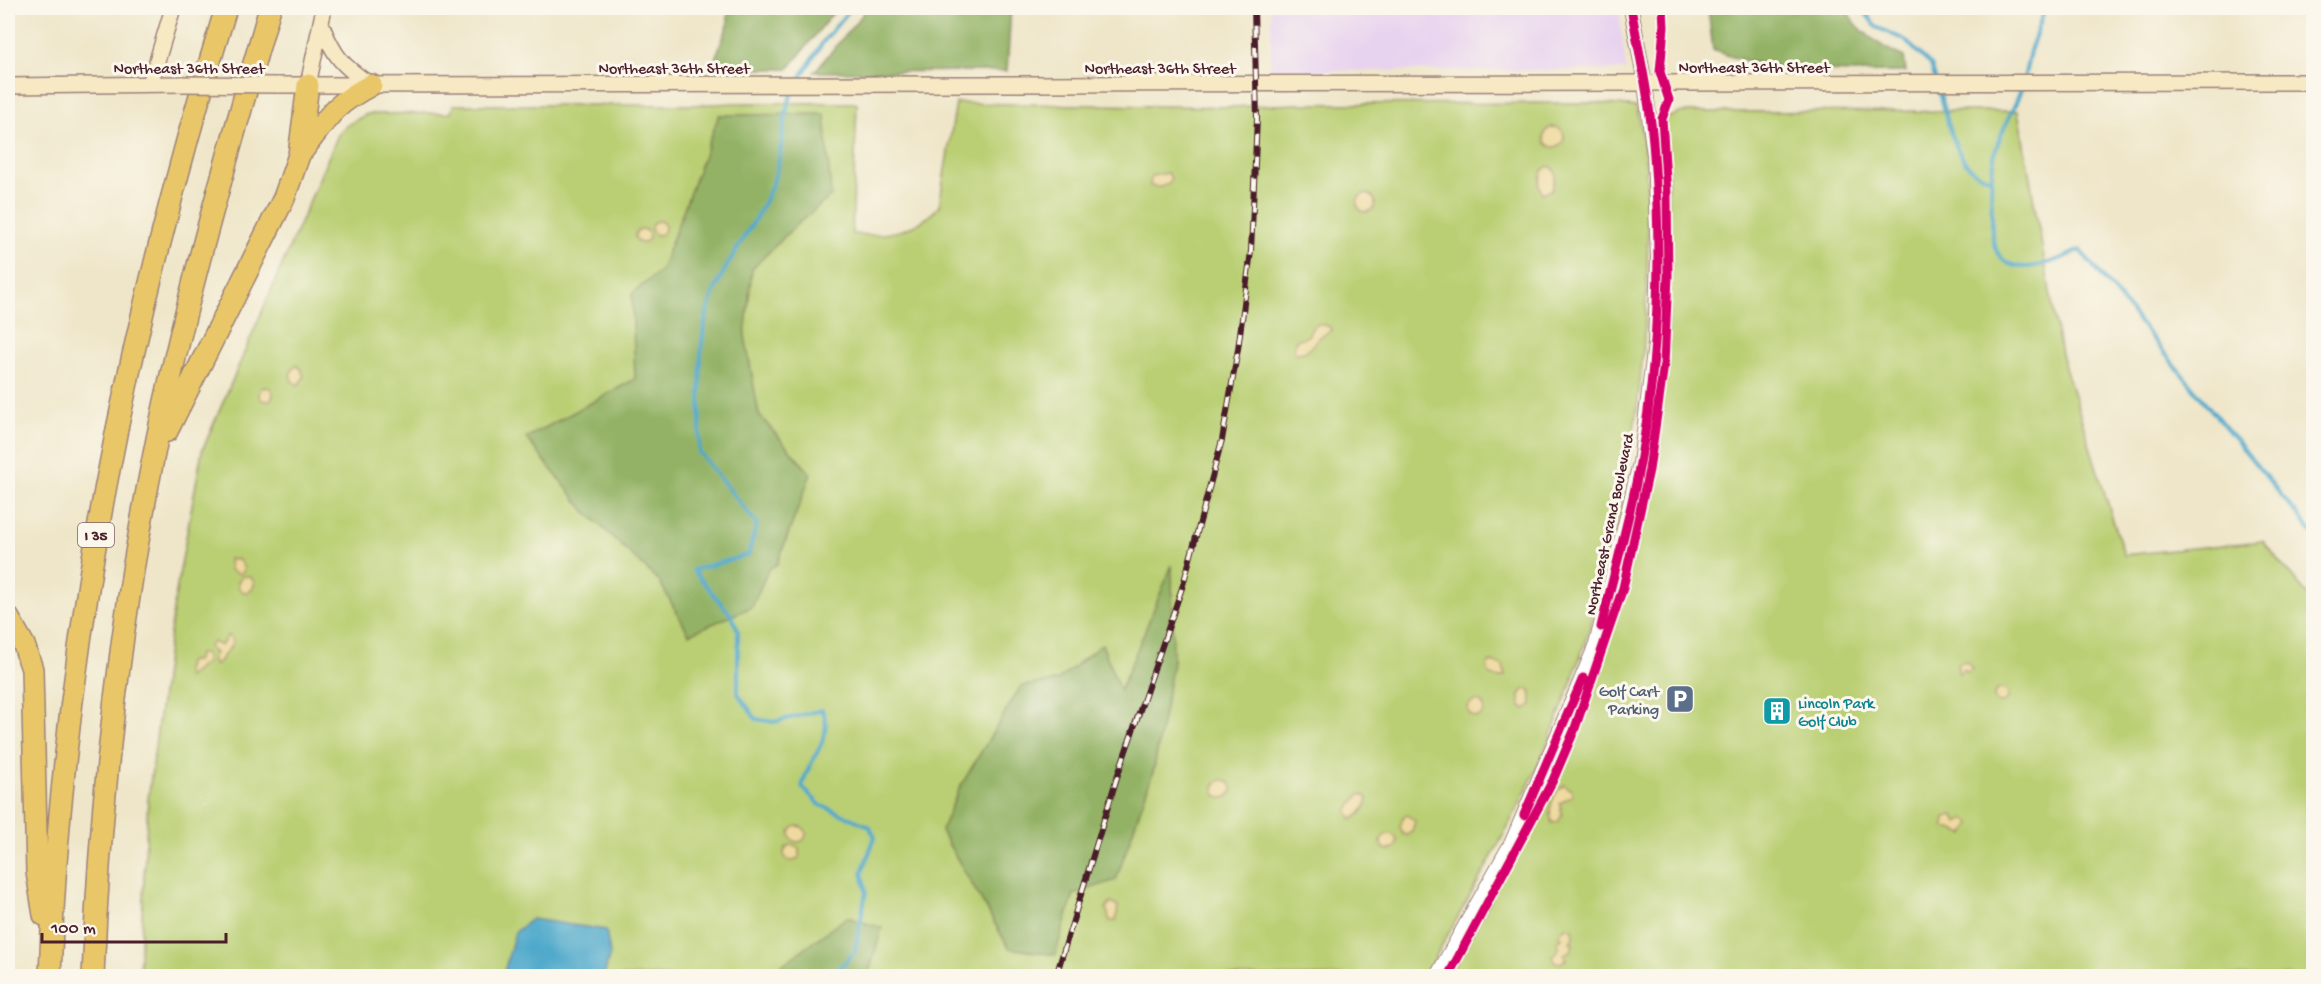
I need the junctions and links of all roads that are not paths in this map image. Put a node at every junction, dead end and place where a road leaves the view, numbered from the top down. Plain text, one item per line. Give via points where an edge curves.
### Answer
1 (173, 8) edge
2 (226, 8) edge
3 (270, 8) edge
4 (324, 8) edge
5 (1631, 8) edge
6 (321, 24) junction
7 (2313, 82) edge
8 (150, 84) junction
9 (1645, 84) junction
10 (308, 85) junction
11 (371, 85) junction
12 (8, 86) edge
13 (299, 155) junction
14 (153, 458) junction
15 (8, 617) edge
16 (51, 967) edge
17 (93, 976) edge
18 (1437, 976) edge

1 - 8 main road
2 - 16 highway, I 35 via 155,264 111,450 70,712
3 - 14 highway, I 35 via 181,335
4 - 6 main road
5 - 9 street, Northeast Grand Boulevard
6 - 10 main road
6 - 11 main road via 333,53 344,67
7 - 9 main road, Northeast 36th Street
8 - 10 main road, Northeast 36th Street, bridge
8 - 12 main road, Northeast 36th Street
9 - 11 main road, Northeast 36th Street
9 - 18 street, Northeast Grand Boulevard via 1655,166 1655,344 1640,463 1621,547 1596,645 1565,721 1512,842
10 - 11 main road, Northeast 36th Street
10 - 13 highway
11 - 13 highway via 327,115
13 - 14 highway via 266,236
14 - 17 highway, I 35 via 104,787
15 - 16 highway via 32,669 37,872

